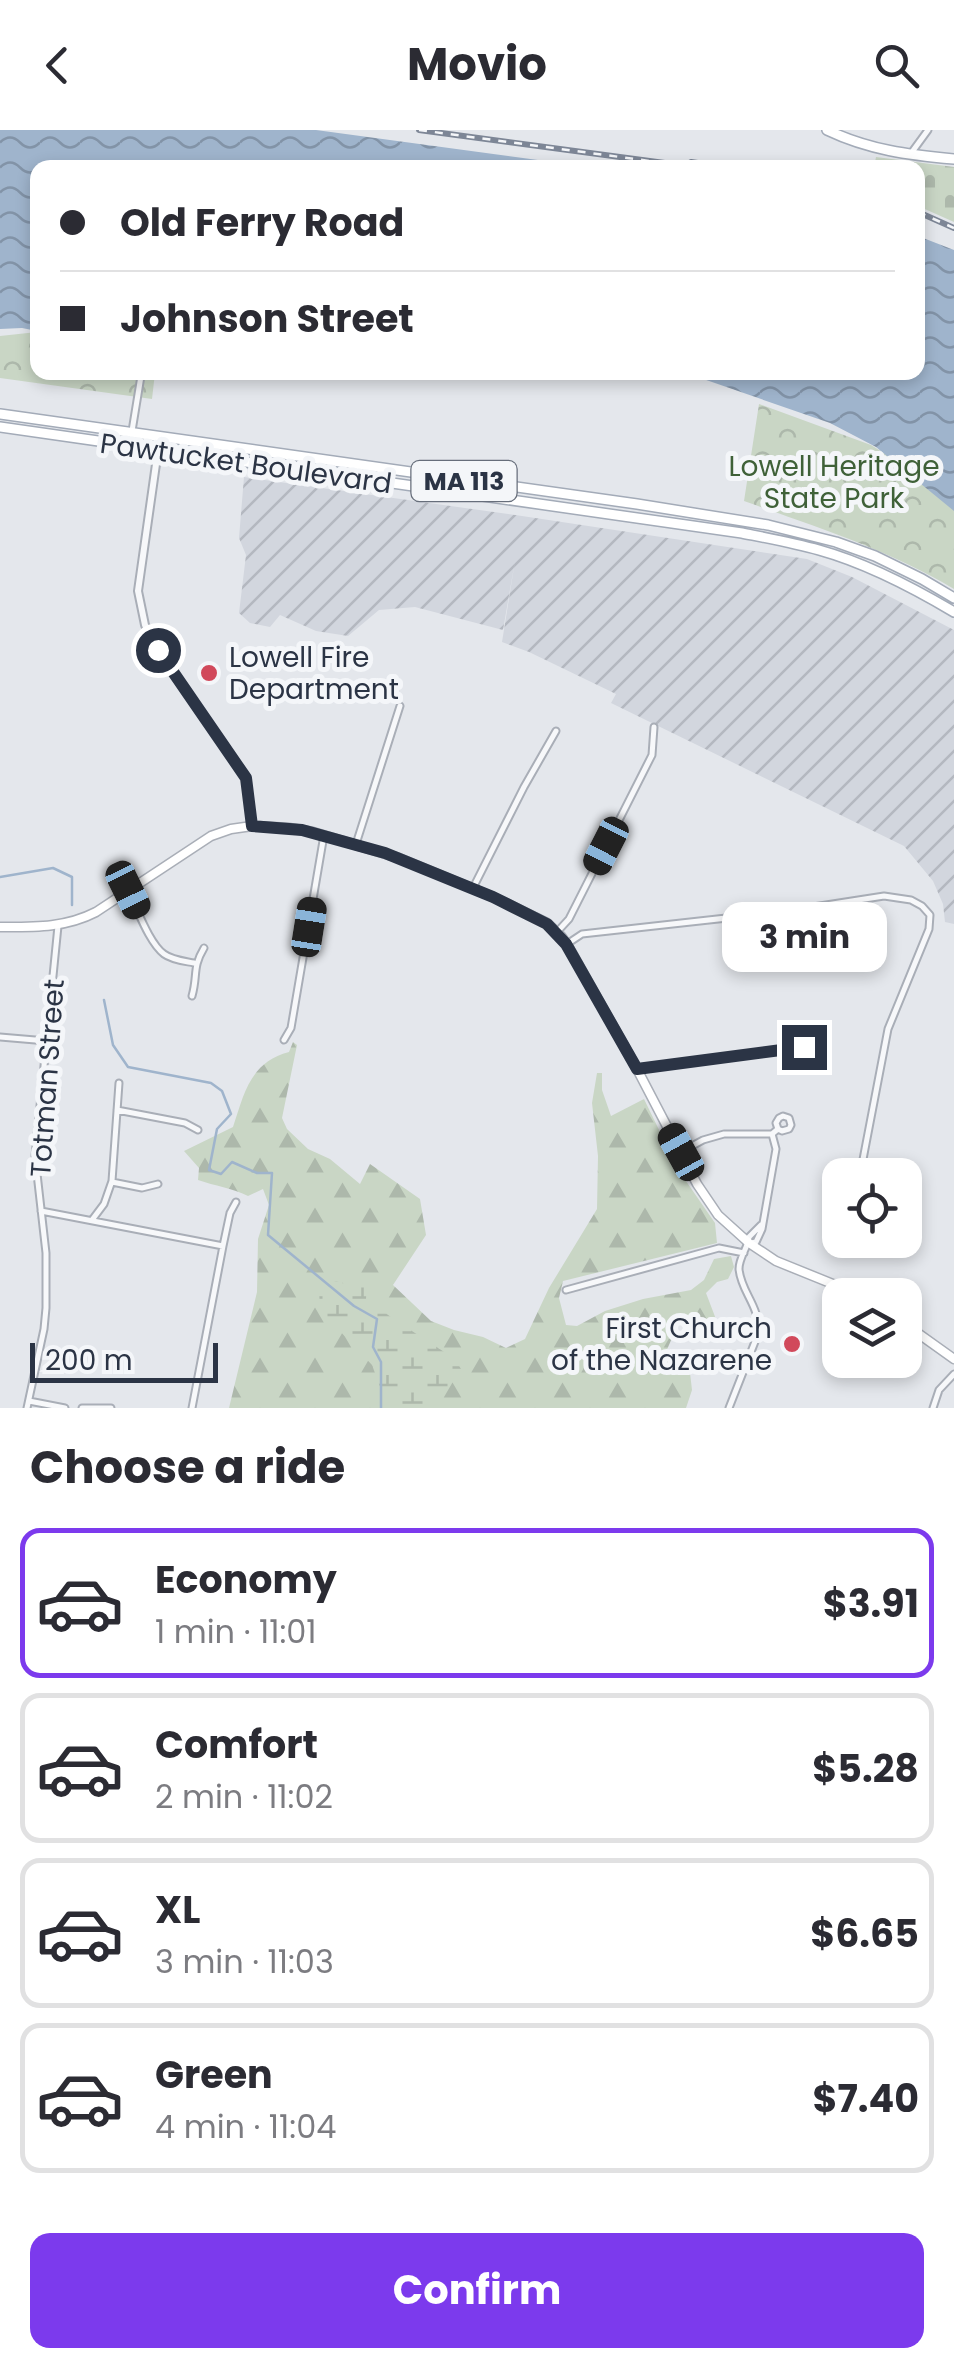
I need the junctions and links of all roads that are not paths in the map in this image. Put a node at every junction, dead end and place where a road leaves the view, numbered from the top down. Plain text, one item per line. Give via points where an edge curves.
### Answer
1 (928, 130) edge
2 (834, 132) edge
3 (911, 155) junction
4 (954, 159) edge
5 (141, 380) edge
6 (0, 414) edge
7 (0, 428) edge
8 (132, 432) junction
9 (160, 436) junction
10 (158, 450) junction
11 (954, 598) edge
12 (954, 612) edge
13 (400, 706) dead end
14 (654, 727) dead end
15 (556, 732) dead end
16 (252, 826) junction
17 (324, 835) junction
18 (356, 844) junction
19 (472, 888) junction
20 (128, 890) junction
21 (58, 926) junction
22 (0, 927) edge
23 (557, 932) junction
24 (566, 944) junction
25 (204, 948) dead end
26 (194, 964) junction
27 (192, 996) dead end
28 (0, 1037) edge
29 (818, 1039) dead end
30 (284, 1040) dead end
31 (47, 1041) junction
32 (637, 1069) junction
33 (119, 1084) dead end
34 (118, 1110) junction
35 (198, 1130) dead end
36 (681, 1152) junction
37 (863, 1158) edge
38 (112, 1182) junction
39 (158, 1184) dead end
40 (236, 1202) dead end
41 (40, 1211) junction
42 (91, 1221) junction
43 (749, 1243) junction
44 (223, 1246) junction
45 (744, 1253) junction
46 (822, 1280) edge
47 (566, 1290) dead end
48 (922, 1336) edge
49 (954, 1359) edge
50 (954, 1374) edge
51 (28, 1404) edge
52 (65, 1408) edge
53 (82, 1408) edge
54 (111, 1408) edge
55 (192, 1408) edge
56 (729, 1408) edge
57 (933, 1408) edge

1 - 3 street
2 - 3 main road via 870,148
3 - 4 main road
5 - 8 street
6 - 8 main road, Pawtucket Boulevard / MA 113
7 - 10 main road, Pawtucket Boulevard / MA 113
8 - 9 main road, Pawtucket Boulevard / MA 113
9 - 10 street
9 - 11 main road, Pawtucket Boulevard / MA 113 via 768,525 862,551
10 - 12 main road, Pawtucket Boulevard / MA 113 via 778,540 884,574
10 - 16 street via 140,606 148,634 246,778
13 - 18 street
14 - 23 street via 652,755
15 - 19 street
16 - 17 main road
16 - 20 main road via 211,836
17 - 18 main road
17 - 30 street
18 - 19 main road
19 - 23 main road
20 - 21 main road
20 - 26 street via 154,943
21 - 22 main road
21 - 31 street, Totman Street
23 - 24 main road
24 - 32 main road
24 - 37 street via 598,932 884,896 922,906 930,915 928,930 888,1029
25 - 26 street
26 - 27 street
28 - 31 street
29 - 32 street via 800,1048
31 - 41 street, Totman Street via 36,1156
32 - 36 main road
33 - 34 street
34 - 35 street
34 - 38 street
36 - 43 main road via 712,1208
36 - 43 street via 724,1134 775,1131 761,1225
38 - 39 street
38 - 42 street
40 - 44 street
41 - 42 street
41 - 51 street, Totman Street via 46,1308
42 - 44 street
43 - 45 street
43 - 46 main road
44 - 55 street
45 - 47 street via 716,1249
45 - 56 street via 740,1274 759,1323
48 - 49 main road
50 - 57 street
51 - 52 street
53 - 54 street

